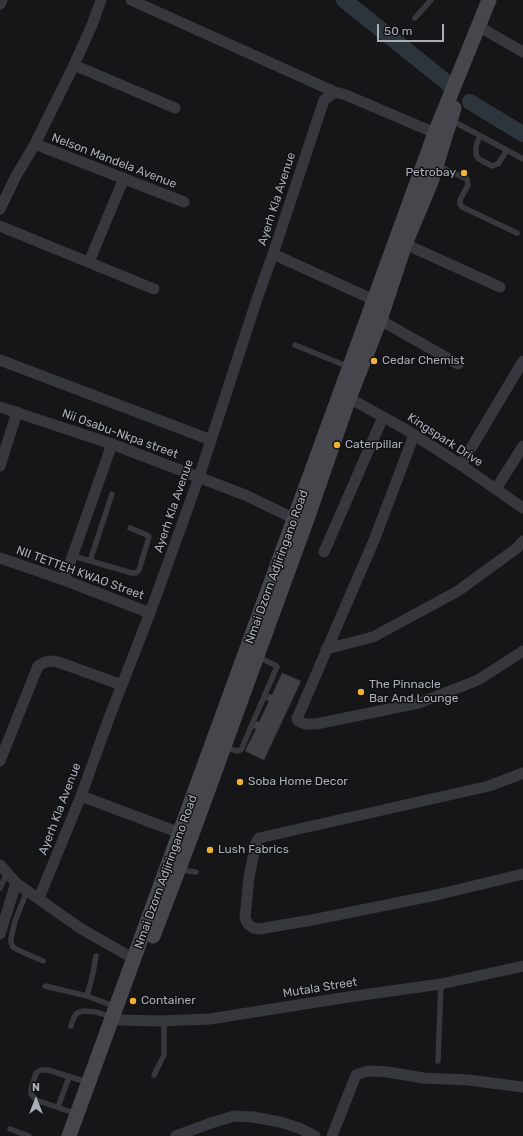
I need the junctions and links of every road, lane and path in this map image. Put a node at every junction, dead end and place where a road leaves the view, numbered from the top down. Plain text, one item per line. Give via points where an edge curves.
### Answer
1 (2, 0) edge
2 (101, 0) edge
3 (134, 0) edge
4 (431, 0) edge
5 (489, 0) edge
6 (497, 0) edge
7 (0, 4) edge
8 (415, 18) dead end
9 (485, 30) junction
10 (523, 52) edge
11 (74, 65) junction
12 (335, 92) junction
13 (175, 108) dead end
14 (451, 120) junction
15 (435, 133) junction
16 (480, 136) junction
17 (34, 144) junction
18 (507, 150) junction
19 (523, 159) edge
20 (437, 164) junction
21 (124, 178) junction
22 (184, 202) dead end
23 (0, 209) edge
24 (0, 226) edge
25 (517, 232) dead end
26 (405, 244) junction
27 (273, 254) junction
28 (89, 262) junction
29 (500, 287) dead end
30 (154, 289) dead end
31 (374, 300) junction
32 (380, 320) junction
33 (295, 345) dead end
34 (0, 360) edge
35 (523, 361) edge
36 (458, 364) dead end
37 (349, 367) junction
38 (349, 398) junction
39 (0, 407) edge
40 (17, 412) junction
41 (383, 417) junction
42 (414, 435) junction
43 (211, 440) junction
44 (112, 444) junction
45 (523, 446) edge
46 (461, 465) junction
47 (0, 466) edge
48 (199, 477) junction
49 (496, 489) junction
50 (112, 494) dead end
51 (523, 508) edge
52 (295, 519) junction
53 (130, 528) dead end
54 (523, 541) edge
55 (324, 552) dead end
56 (73, 556) junction
57 (0, 558) edge
58 (90, 561) junction
59 (64, 580) junction
60 (150, 613) junction
61 (326, 649) junction
62 (523, 651) edge
63 (257, 657) junction
64 (122, 685) junction
65 (217, 756) junction
66 (0, 761) edge
67 (523, 773) edge
68 (81, 796) junction
69 (180, 833) junction
70 (4, 869) edge
71 (178, 870) junction
72 (196, 872) dead end
73 (523, 874) edge
74 (16, 883) junction
75 (0, 888) edge
76 (27, 890) junction
77 (39, 898) junction
78 (0, 934) edge
79 (96, 956) dead end
80 (134, 959) junction
81 (43, 961) dead end
82 (523, 966) edge
83 (442, 984) junction
84 (45, 986) dead end
85 (87, 996) junction
86 (116, 1015) junction
87 (164, 1021) junction
88 (71, 1026) dead end
89 (438, 1061) dead end
90 (154, 1075) dead end
91 (69, 1077) junction
92 (89, 1082) junction
93 (523, 1087) edge
94 (58, 1108) junction
95 (77, 1114) junction
96 (10, 1129) dead end
97 (29, 1136) edge
98 (69, 1136) edge
99 (79, 1136) edge
100 (176, 1136) edge
101 (315, 1136) edge
102 (332, 1136) edge

1 - 7 street
2 - 11 street
3 - 12 street
4 - 8 lane
5 - 15 main road, Nmai Dzorn Adjiringano Road
6 - 9 main road, Nmai Dzorn Adjiringano Road
9 - 10 street
9 - 14 main road, Nmai Dzorn Adjiringano Road
11 - 13 street
11 - 17 street
12 - 15 street
12 - 27 street, Ayerh Kla Avenue via 324,100 317,117
14 - 16 lane
14 - 20 main road, Nmai Dzorn Adjiringano Road
15 - 31 main road, Nmai Dzorn Adjiringano Road
16 - 18 lane
16 - 18 lane via 476,155 492,166 498,164
17 - 21 street, Nelson Mandela Avenue
17 - 23 street
18 - 19 lane
20 - 25 lane via 467,179 468,185 460,200 462,207
20 - 26 main road, Nmai Dzorn Adjiringano Road
21 - 22 street, Nelson Mandela Avenue
21 - 28 street
24 - 28 street
26 - 29 street
26 - 32 main road, Nmai Dzorn Adjiringano Road
27 - 31 street
27 - 43 street, Ayerh Kla Avenue
28 - 30 street
31 - 37 main road, Nmai Dzorn Adjiringano Road
32 - 36 street
32 - 38 main road, Nmai Dzorn Adjiringano Road
33 - 37 lane
34 - 43 street
35 - 46 street
37 - 52 main road, Nmai Dzorn Adjiringano Road
38 - 41 street, Kingspark Drive
38 - 63 main road, Nmai Dzorn Adjiringano Road
39 - 40 street, Nii Osabu-Nkpa street
40 - 44 street, Nii Osabu-Nkpa street
40 - 47 street
41 - 42 street, Kingspark Drive
41 - 55 street
42 - 46 street, Kingspark Drive
42 - 61 street via 375,538
43 - 48 street, Ayerh Kla Avenue
44 - 48 street, Nii Osabu-Nkpa street
44 - 56 street
45 - 49 street
46 - 49 street, Kingspark Drive
48 - 52 street, Nii Osabu-Nkpa street
48 - 60 street, Ayerh Kla Avenue
49 - 51 street, Kingspark Drive
50 - 58 lane
52 - 65 main road, Nmai Dzorn Adjiringano Road
53 - 58 lane via 149,537 136,573
54 - 61 street via 458,591 373,637
56 - 58 lane
56 - 59 street
57 - 59 street, NII TETTEH KWAO Street
59 - 60 street, NII TETTEH KWAO Street
60 - 64 street, Ayerh Kla Avenue
61 - 62 street via 297,718 301,723 316,724 419,703 478,680
63 - 65 main road, Nmai Dzorn Adjiringano Road
63 - 65 lane via 275,665 276,669 241,750
64 - 66 street via 58,662 45,662 38,666
64 - 68 street, Ayerh Kla Avenue
65 - 69 main road, Nmai Dzorn Adjiringano Road
65 - 71 main road, Nmai Dzorn Adjiringano Road
67 - 73 street via 489,786 259,838 249,877 245,918 254,928 312,920
68 - 69 street
68 - 77 street, Ayerh Kla Avenue
69 - 80 main road, Nmai Dzorn Adjiringano Road
70 - 74 street
70 - 75 lane
71 - 72 lane
71 - 86 main road, Nmai Dzorn Adjiringano Road
74 - 76 street
74 - 78 street
76 - 77 street
76 - 81 lane via 15,921 11,943 18,950
77 - 80 street via 80,928
79 - 85 lane
80 - 86 main road, Nmai Dzorn Adjiringano Road
82 - 83 street, Mutala Street
83 - 87 street, Mutala Street via 348,996 210,1019
83 - 89 lane
84 - 85 lane
85 - 86 lane
86 - 87 street, Mutala Street
86 - 88 lane via 83,1011 77,1013
86 - 92 main road, Nmai Dzorn Adjiringano Road
86 - 99 main road, Nmai Dzorn Adjiringano Road
87 - 90 lane via 164,1055
91 - 92 lane
91 - 94 lane
91 - 94 lane via 48,1070 36,1073 31,1094 36,1100
92 - 95 main road, Nmai Dzorn Adjiringano Road
93 - 102 street via 368,1071 356,1075
94 - 95 lane
95 - 98 main road, Nmai Dzorn Adjiringano Road
96 - 97 lane
100 - 101 street via 234,1116 280,1122

